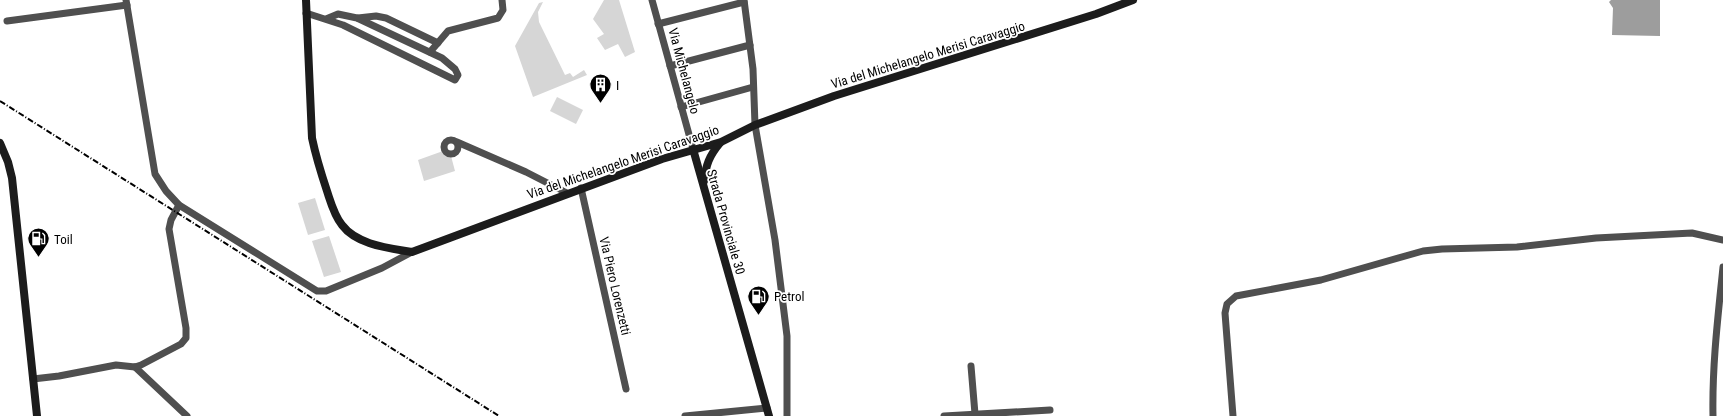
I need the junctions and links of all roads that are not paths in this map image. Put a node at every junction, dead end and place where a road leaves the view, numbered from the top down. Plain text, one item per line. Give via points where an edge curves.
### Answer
1 (306, 0) edge
2 (502, 0) edge
3 (652, 0) edge
4 (1133, 0) edge
5 (744, 1) edge
6 (126, 2) edge
7 (306, 13) junction
8 (357, 18) junction
9 (326, 19) junction
10 (7, 21) dead end
11 (658, 24) junction
12 (438, 43) junction
13 (750, 44) junction
14 (430, 52) junction
15 (670, 66) junction
16 (753, 87) junction
17 (681, 107) junction
18 (755, 125) junction
19 (457, 142) dead end
20 (721, 142) junction
21 (0, 143) edge
22 (693, 149) junction
23 (704, 186) junction
24 (581, 188) junction
25 (567, 193) junction
26 (179, 205) junction
27 (1723, 240) edge
28 (412, 252) junction
29 (1723, 267) edge
30 (971, 366) dead end
31 (135, 367) junction
32 (33, 379) junction
33 (626, 389) dead end
34 (1050, 410) dead end
35 (768, 412) edge
36 (975, 414) junction
37 (37, 416) edge
38 (187, 416) edge
39 (685, 416) edge
40 (787, 416) edge
41 (944, 416) edge
42 (1232, 416) edge
43 (1713, 416) edge

1 - 7 street, Via del Michelangelo Merisi Caravaggio
2 - 12 street via 502,10 498,18 448,31
3 - 11 street, Via Michelangelo
4 - 18 street, Via del Michelangelo Merisi Caravaggio via 841,94
5 - 11 street
5 - 13 street
6 - 10 street
6 - 26 street via 155,174
7 - 9 street
7 - 28 street, Via del Michelangelo Merisi Caravaggio via 314,102 312,138 316,160 335,214 342,226 356,237 384,248
8 - 9 street via 338,14
8 - 12 street via 386,18
8 - 14 street
9 - 14 street via 455,80 458,75 455,68
11 - 15 street, Via Michelangelo
12 - 14 street
13 - 15 street
13 - 16 street
15 - 17 street, Via Michelangelo
16 - 17 street
16 - 18 street
17 - 22 street, Via Michelangelo
18 - 20 street, Via del Michelangelo Merisi Caravaggio
18 - 40 street via 775,240 787,336
19 - 25 street
20 - 22 street, Via del Michelangelo Merisi Caravaggio
20 - 23 street via 706,162
21 - 32 street via 12,178
22 - 23 street, Strada Provinciale 30
22 - 24 street, Via del Michelangelo Merisi Caravaggio
23 - 35 street, Strada Provinciale 30
24 - 25 street, Via del Michelangelo Merisi Caravaggio
24 - 33 street, Via Piero Lorenzetti
25 - 28 street, Via del Michelangelo Merisi Caravaggio
26 - 28 street via 317,291 326,291 382,268
26 - 31 street via 171,220 170,229 186,338 176,347
27 - 42 street via 1692,233 1596,238 1517,247 1436,250 1416,253 1321,280 1236,296 1227,304 1225,313
29 - 43 street via 1716,332
30 - 36 street
31 - 32 street via 116,365
31 - 38 street
32 - 37 street
34 - 36 street
35 - 39 street
36 - 41 street

